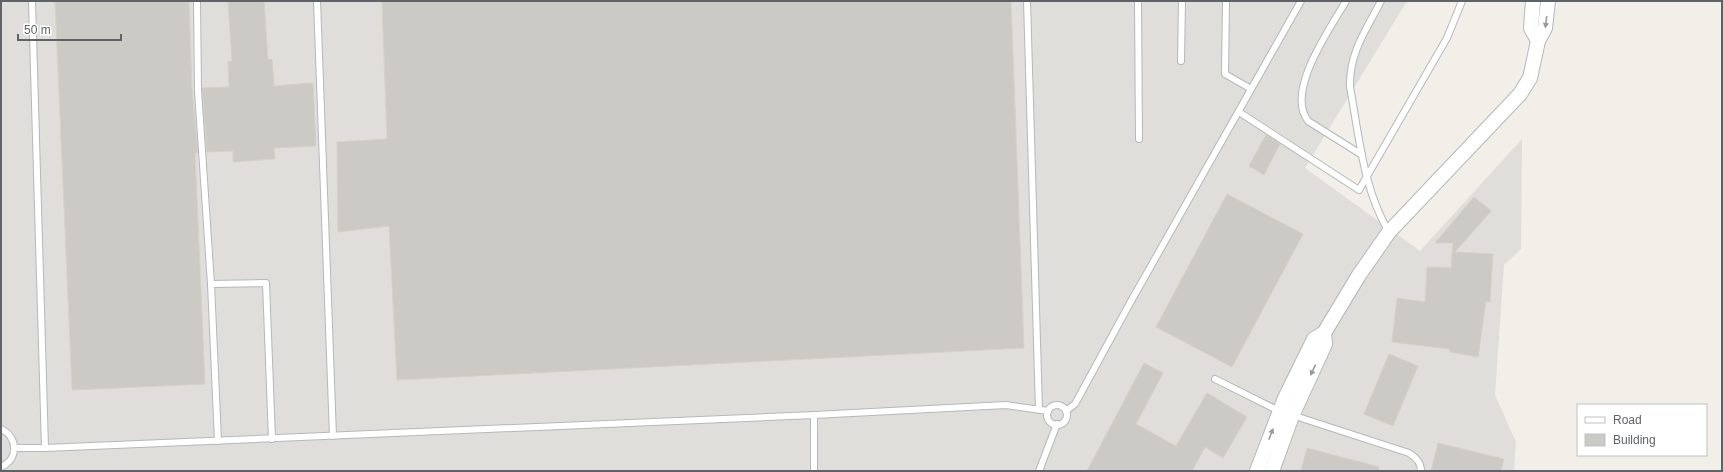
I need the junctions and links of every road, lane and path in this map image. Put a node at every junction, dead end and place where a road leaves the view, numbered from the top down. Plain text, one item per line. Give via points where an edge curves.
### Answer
1 (32, 1) edge
2 (198, 1) edge
3 (317, 1) edge
4 (1027, 1) edge
5 (1138, 1) edge
6 (1182, 1) edge
7 (1226, 1) edge
8 (1301, 1) edge
9 (1346, 1) edge
10 (1381, 1) edge
11 (1462, 1) edge
12 (1533, 1) edge
13 (1548, 1) edge
14 (1538, 41) junction
15 (1181, 61) dead end
16 (1251, 90) junction
17 (1239, 112) junction
18 (1139, 140) dead end
19 (1362, 155) junction
20 (1367, 177) junction
21 (1389, 232) junction
22 (211, 284) junction
23 (1215, 379) dead end
24 (1039, 410) junction
25 (1066, 411) junction
26 (1048, 412) junction
27 (1286, 414) junction
28 (814, 415) junction
29 (1057, 424) junction
30 (1, 429) edge
31 (333, 436) junction
32 (272, 439) junction
33 (218, 441) junction
34 (14, 448) junction
35 (45, 448) junction
36 (4, 468) edge
37 (814, 471) edge
38 (1039, 471) edge
39 (1257, 471) edge
40 (1272, 471) edge
41 (1421, 471) edge

1 - 35 lane
2 - 22 lane via 198,91
3 - 31 lane
4 - 24 lane
5 - 18 lane
6 - 15 lane
7 - 16 lane via 1225,74
8 - 16 lane
9 - 19 lane via 1307,71 1301,105 1308,120
10 - 19 lane via 1357,45 1350,74
11 - 20 lane via 1447,38
12 - 14 street via 1530,28
13 -> 14 street via 1545,28
14 - 21 street via 1530,78 1520,94
16 - 17 lane
17 - 20 lane via 1358,190
17 - 25 lane via 1075,404
19 - 20 lane
20 - 21 lane via 1380,218
21 - 27 street via 1324,333 1314,339
22 - 32 lane via 266,283
22 - 33 lane
23 - 27 lane
24 - 26 lane
24 - 28 lane via 1006,405
25 - 26 lane via 1062,406 1056,405 1050,407
25 - 29 lane via 1063,423
26 - 29 lane via 1048,420
39 -> 27 street
27 - 40 street
27 - 41 lane via 1410,453 1418,460
28 - 31 lane
28 - 37 lane
29 - 38 lane
30 - 34 lane via 10,436
31 - 32 lane
32 - 33 lane
33 - 35 lane
34 - 35 lane
34 - 36 lane via 13,455

